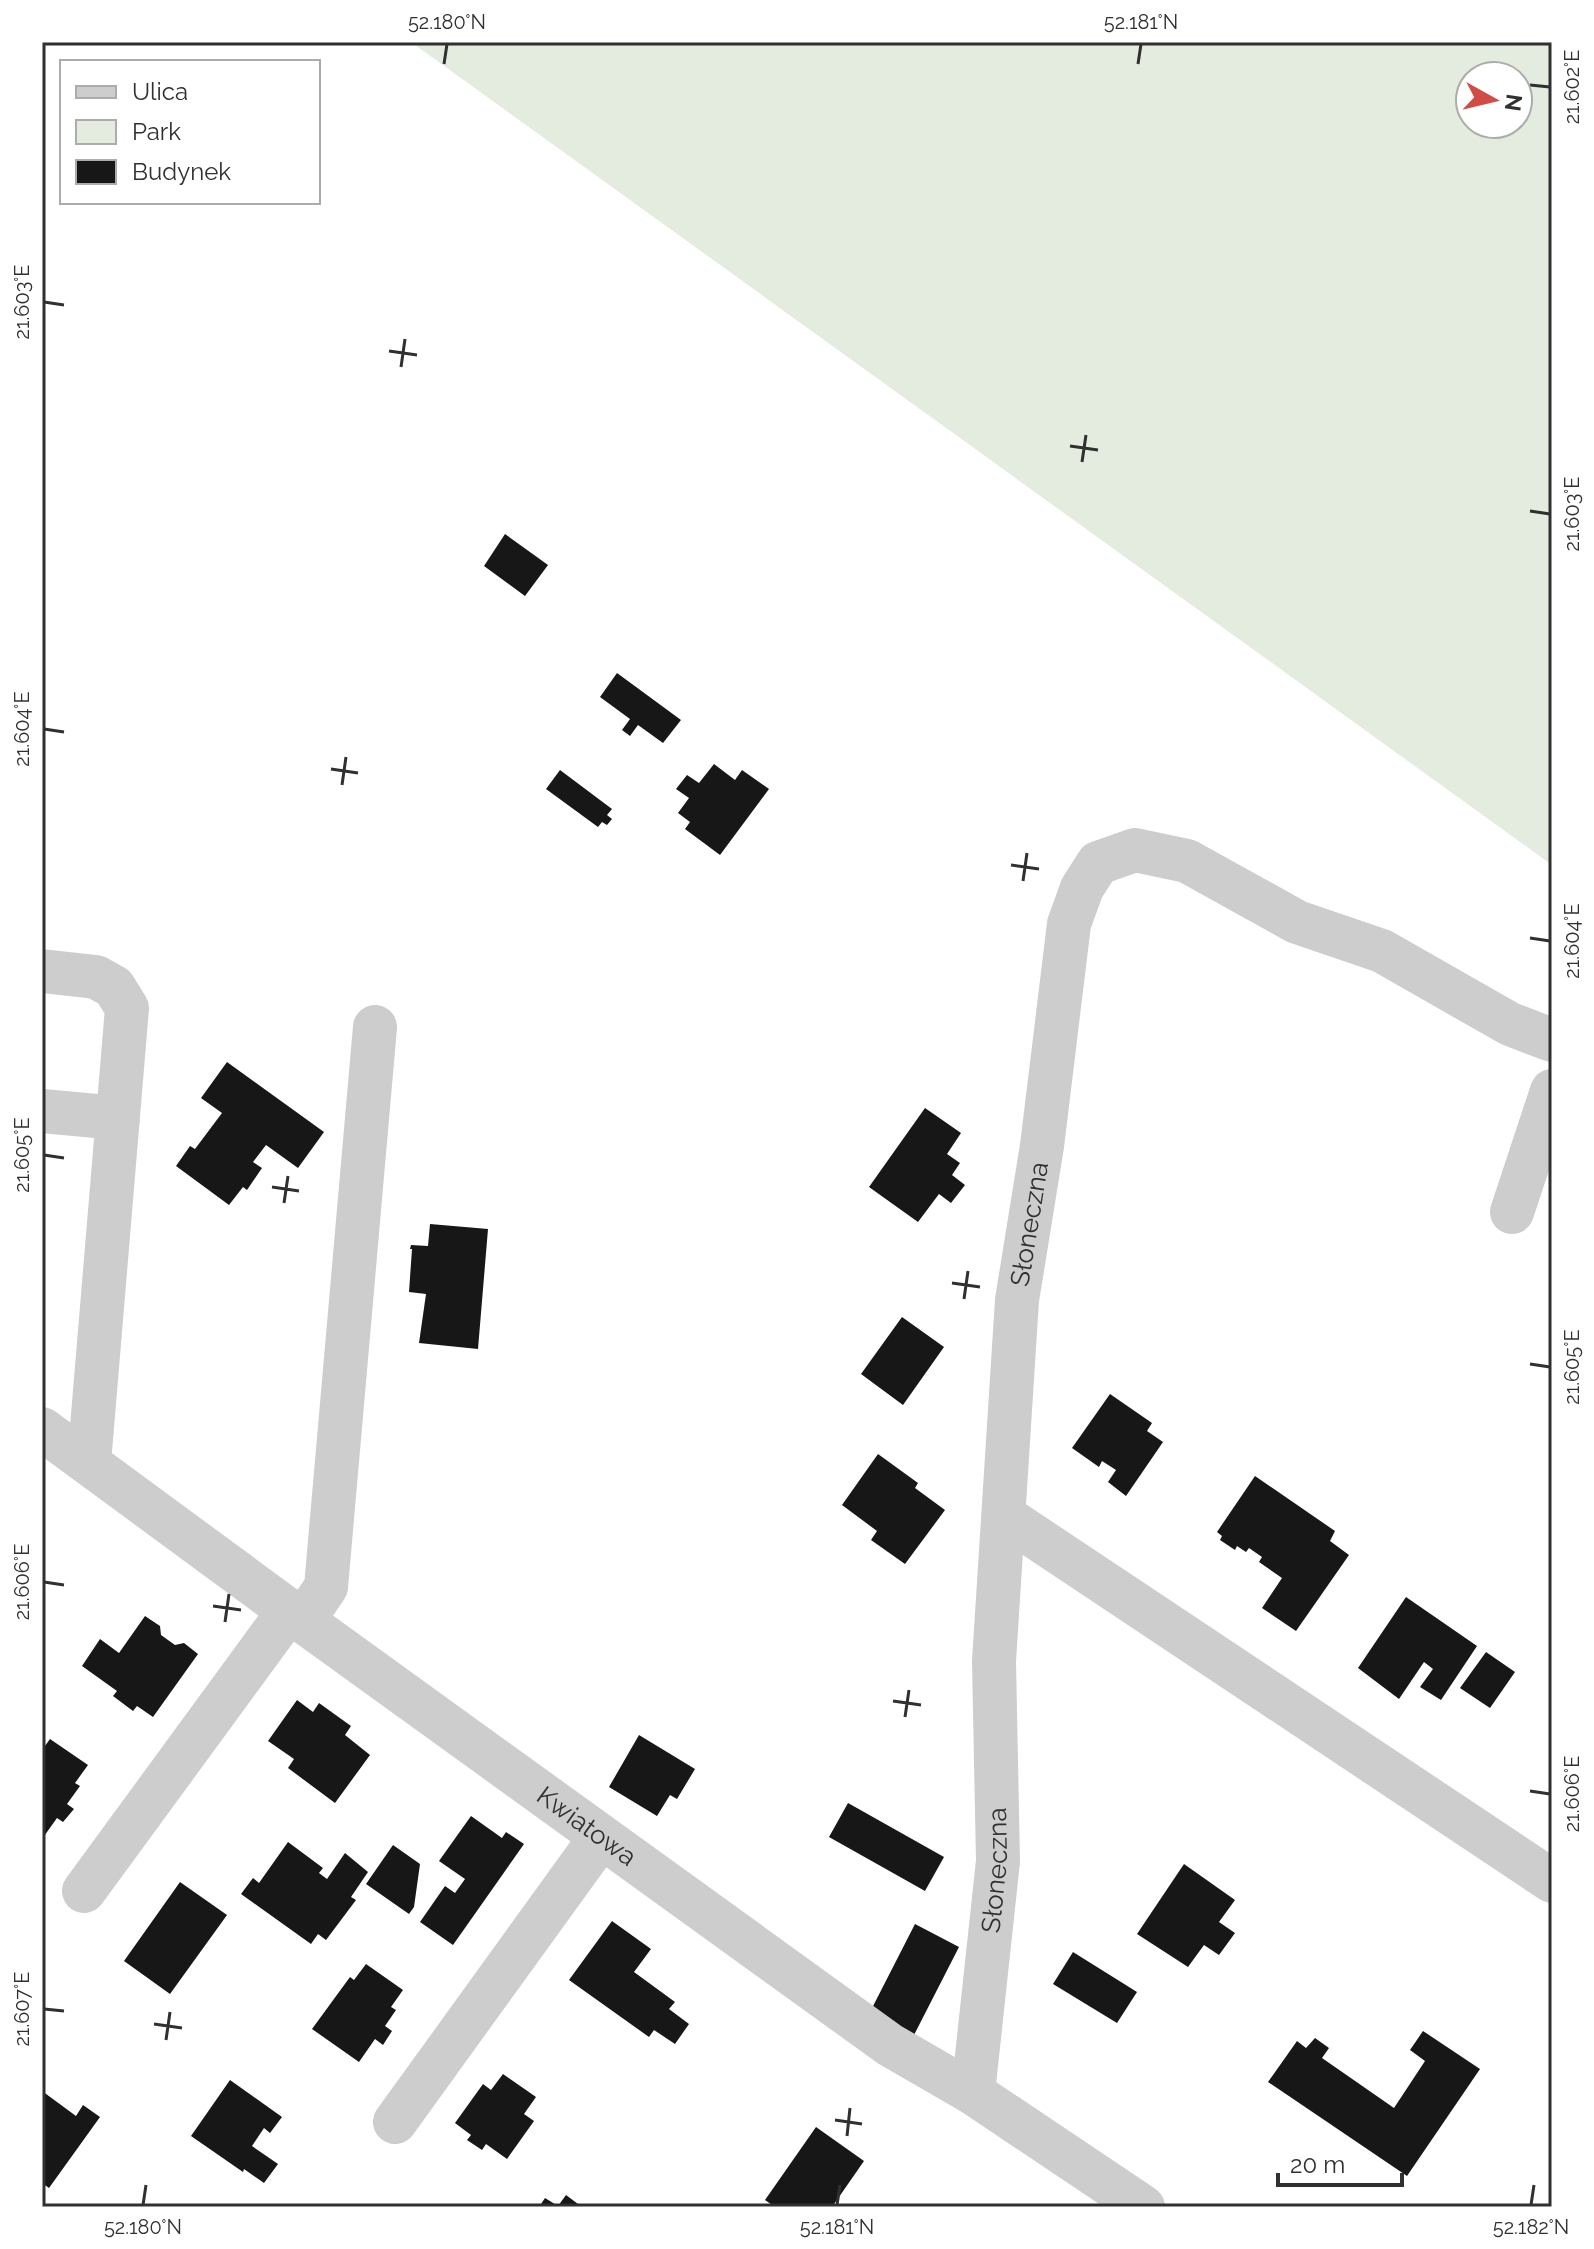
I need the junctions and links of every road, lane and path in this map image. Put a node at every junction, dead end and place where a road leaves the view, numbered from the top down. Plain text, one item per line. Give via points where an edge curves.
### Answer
1 (42, 971) edge
2 (375, 1027) dead end
3 (1552, 1040) edge
4 (1552, 1091) edge
5 (42, 1111) edge
6 (118, 1118) junction
7 (1512, 1212) dead end
8 (42, 1429) edge
9 (89, 1463) junction
10 (1004, 1516) junction
11 (296, 1616) junction
12 (601, 1837) junction
13 (1552, 1881) edge
14 (84, 1891) dead end
15 (973, 2093) junction
16 (395, 2122) dead end
17 (1143, 2207) edge

1 - 6 street via 96,977 114,987 127,1008
2 - 11 street via 326,1587
3 - 10 street, Słoneczna via 1510,1024 1382,951 1297,922 1187,861 1135,850 1098,863 1069,924 1017,1300
4 - 7 street
5 - 6 street
6 - 9 street
8 - 9 street, Kwiatowa
9 - 11 street, Kwiatowa
10 - 13 street
10 - 15 street, Słoneczna via 994,1661 998,1861
11 - 12 street, Kwiatowa
11 - 14 street
12 - 15 street, Kwiatowa via 890,2045
12 - 16 street
15 - 17 street, Kwiatowa

